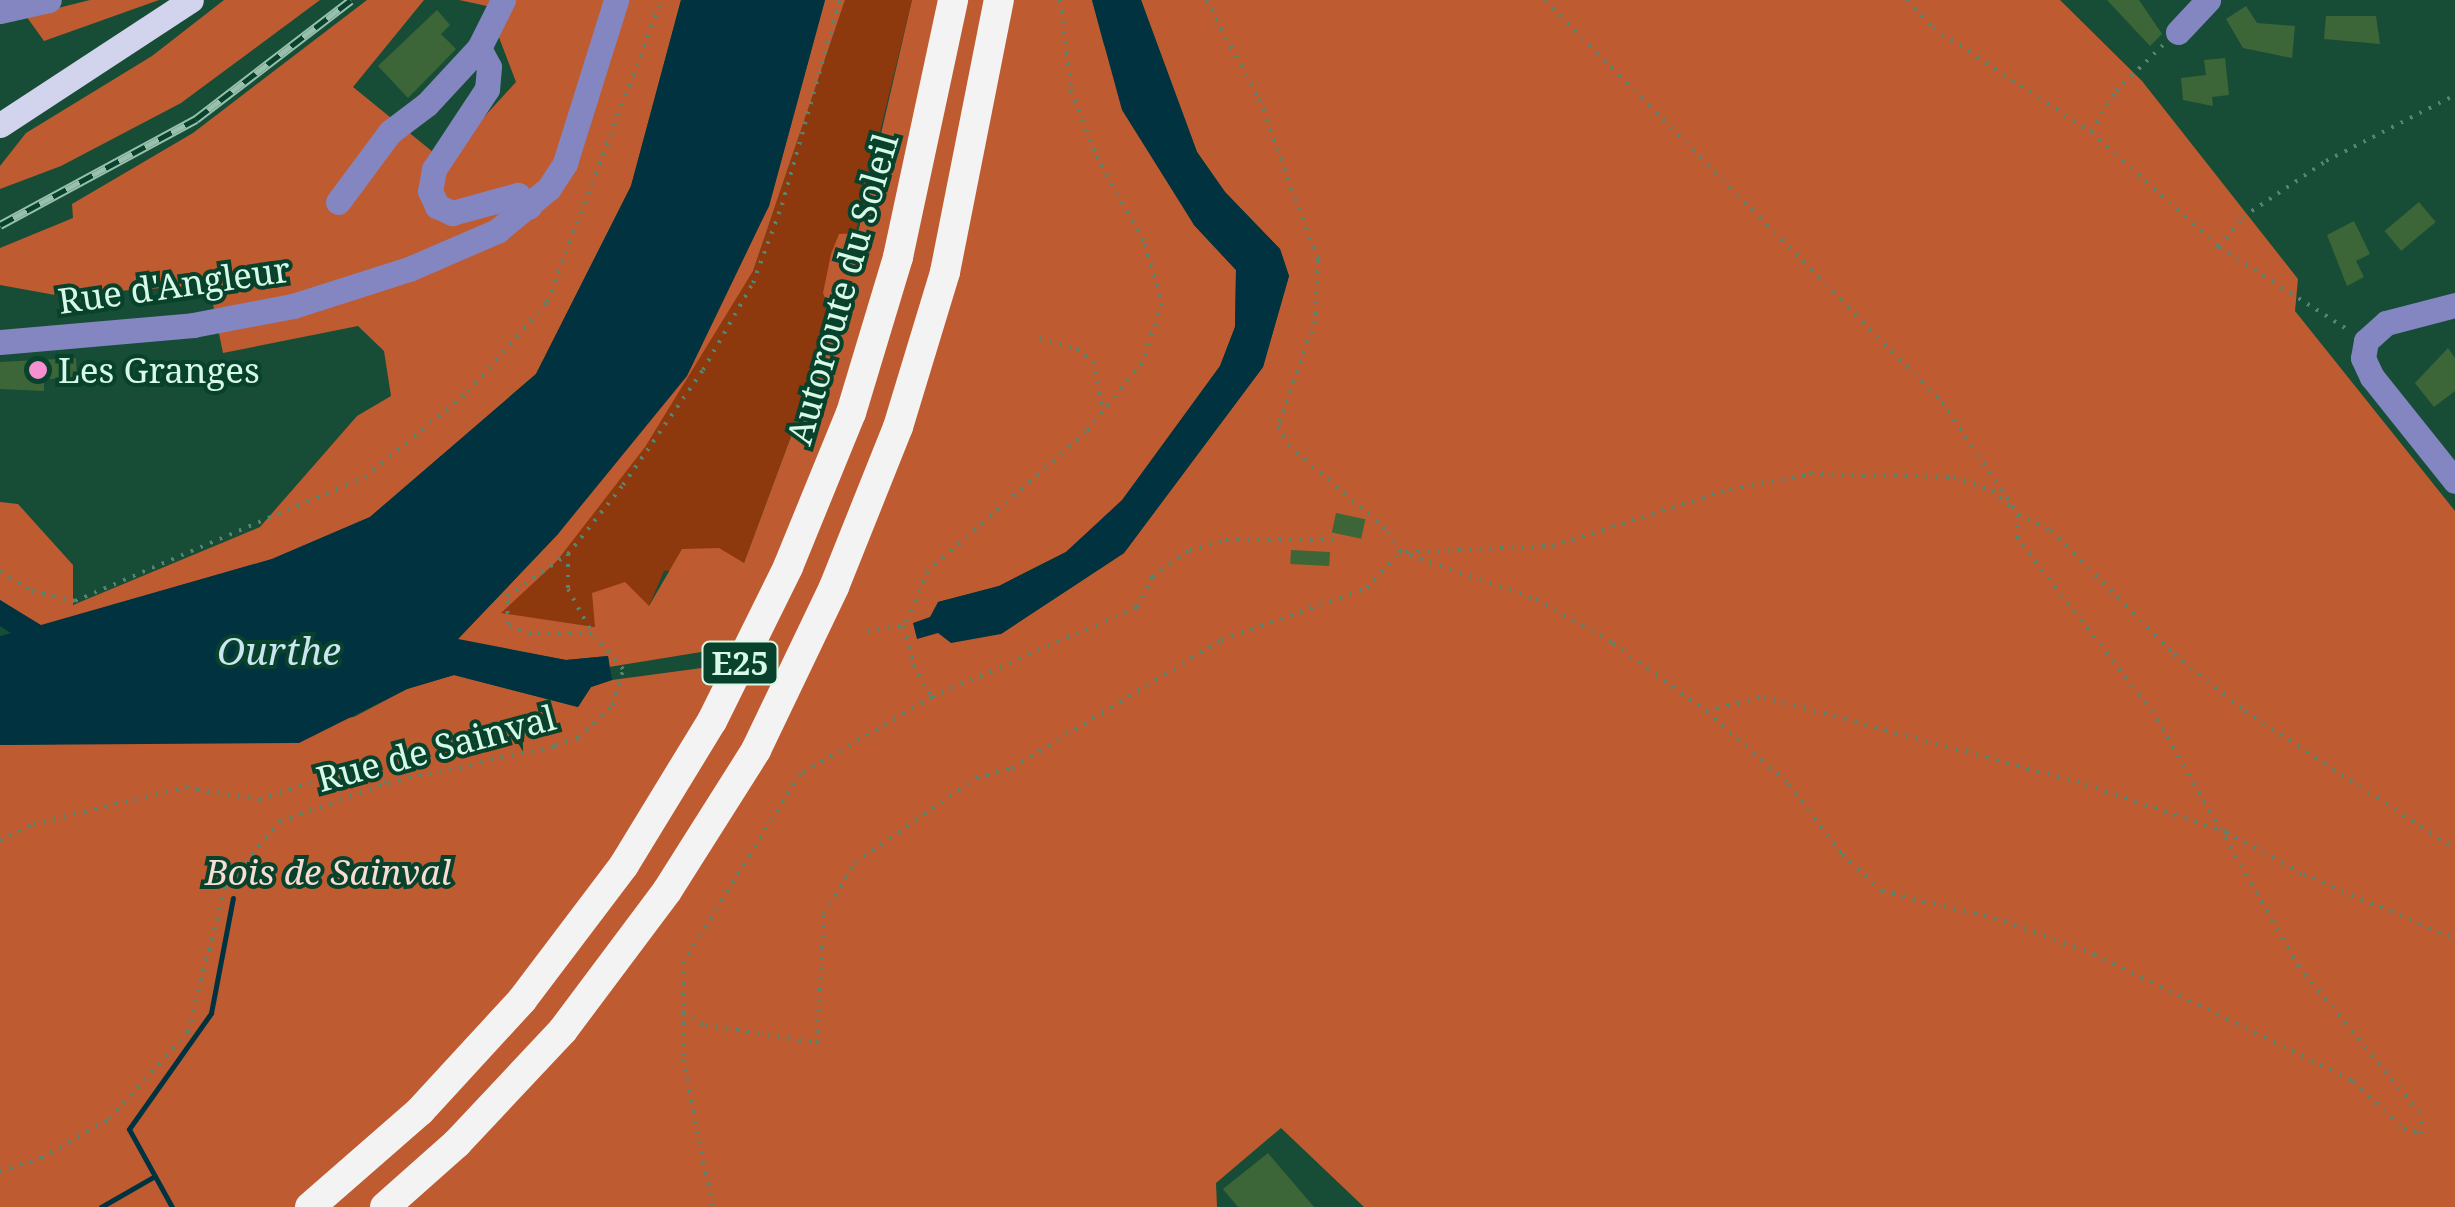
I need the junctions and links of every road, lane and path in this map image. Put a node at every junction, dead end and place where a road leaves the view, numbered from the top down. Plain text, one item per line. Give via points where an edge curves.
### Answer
1 (49, 0) edge
2 (191, 0) edge
3 (503, 0) edge
4 (616, 0) edge
5 (662, 0) edge
6 (840, 0) edge
7 (953, 0) edge
8 (998, 0) edge
9 (1060, 0) edge
10 (1546, 0) edge
11 (1907, 0) edge
12 (2208, 0) edge
13 (1207, 1) edge
14 (0, 11) edge
15 (2178, 32) joint
16 (479, 48) junction
17 (2455, 95) edge
18 (0, 125) edge
19 (2091, 132) junction
20 (338, 202) dead end
21 (529, 207) junction
22 (2219, 247) junction
23 (2455, 305) edge
24 (1039, 338) dead end
25 (2366, 341) junction
26 (0, 342) edge
27 (1104, 410) junction
28 (2455, 481) edge
29 (2018, 514) junction
30 (1336, 539) dead end
31 (1400, 552) junction
32 (568, 554) junction
33 (0, 571) edge
34 (904, 626) junction
35 (867, 631) dead end
36 (592, 633) junction
37 (932, 697) junction
38 (1706, 711) junction
39 (388, 783) junction
40 (2226, 832) junction
41 (0, 841) edge
42 (2455, 849) edge
43 (2455, 939) edge
44 (683, 1012) junction
45 (0, 1171) edge
46 (310, 1207) edge
47 (385, 1207) edge
48 (713, 1207) edge

1 - 14 street
2 - 18 main road
3 - 16 street
4 - 21 street, Rue d'Angleur via 565,163
5 - 33 path via 546,302 468,392 365,477 75,600 32,591
6 - 32 path via 782,205 753,282 703,370
7 - 46 highway, Autoroute du Soleil / E25 via 898,257 851,413 788,567 712,720 624,865 522,1000 420,1111
8 - 47 highway, E25 via 946,272 898,426 834,588 756,750 667,892 563,1030 457,1143
9 - 27 path via 1072,90 1096,156 1144,244 1162,303 1142,363
10 - 29 path via 1942,402
11 - 19 path via 1932,28
12 - 15 street
13 - 31 path via 1259,99 1318,260 1315,321 1278,426 1288,445 1388,530
15 - 19 path via 2116,92
16 - 20 street via 427,104 390,132
16 - 21 street via 489,67 487,89 434,169 430,191 452,213 518,195
17 - 22 path via 2326,162 2244,218
19 - 22 path
21 - 26 street, Rue d'Angleur via 464,249 293,306 193,325
22 - 25 path
23 - 25 street via 2386,323
24 - 27 path via 1094,361
25 - 28 street via 2372,377
27 - 34 path via 928,571
29 - 31 path via 1992,490 1954,477 1810,474 1730,489 1552,546
29 - 40 path via 2018,539 2153,712
29 - 42 path via 2051,530 2150,630 2246,711
30 - 37 path via 1226,540 1188,550 1152,577 1138,607
31 - 38 path via 1536,599 1614,642
31 - 44 path via 1368,588 1222,640 1012,768 976,778 855,863 824,914 817,1043 704,1025
32 - 36 path via 568,589
32 - 36 path via 507,596 508,624 531,634
34 - 35 path
34 - 37 path via 913,665
36 - 39 path, Rue de Sainval via 624,669 613,705 578,738
37 - 44 path via 800,774 684,961
38 - 40 path via 1762,696 2085,784
38 - 40 path via 1789,784 1842,854 1882,890 2004,921 2094,954 2353,1081 2404,1129 2422,1134 2420,1113 2299,967
39 - 41 path via 364,775 318,780 259,800 186,787 33,824
39 - 45 path, Rue de Sainval via 280,820 226,887 188,1032 109,1119 40,1158
40 - 43 path via 2304,874
44 - 48 path via 683,1059

